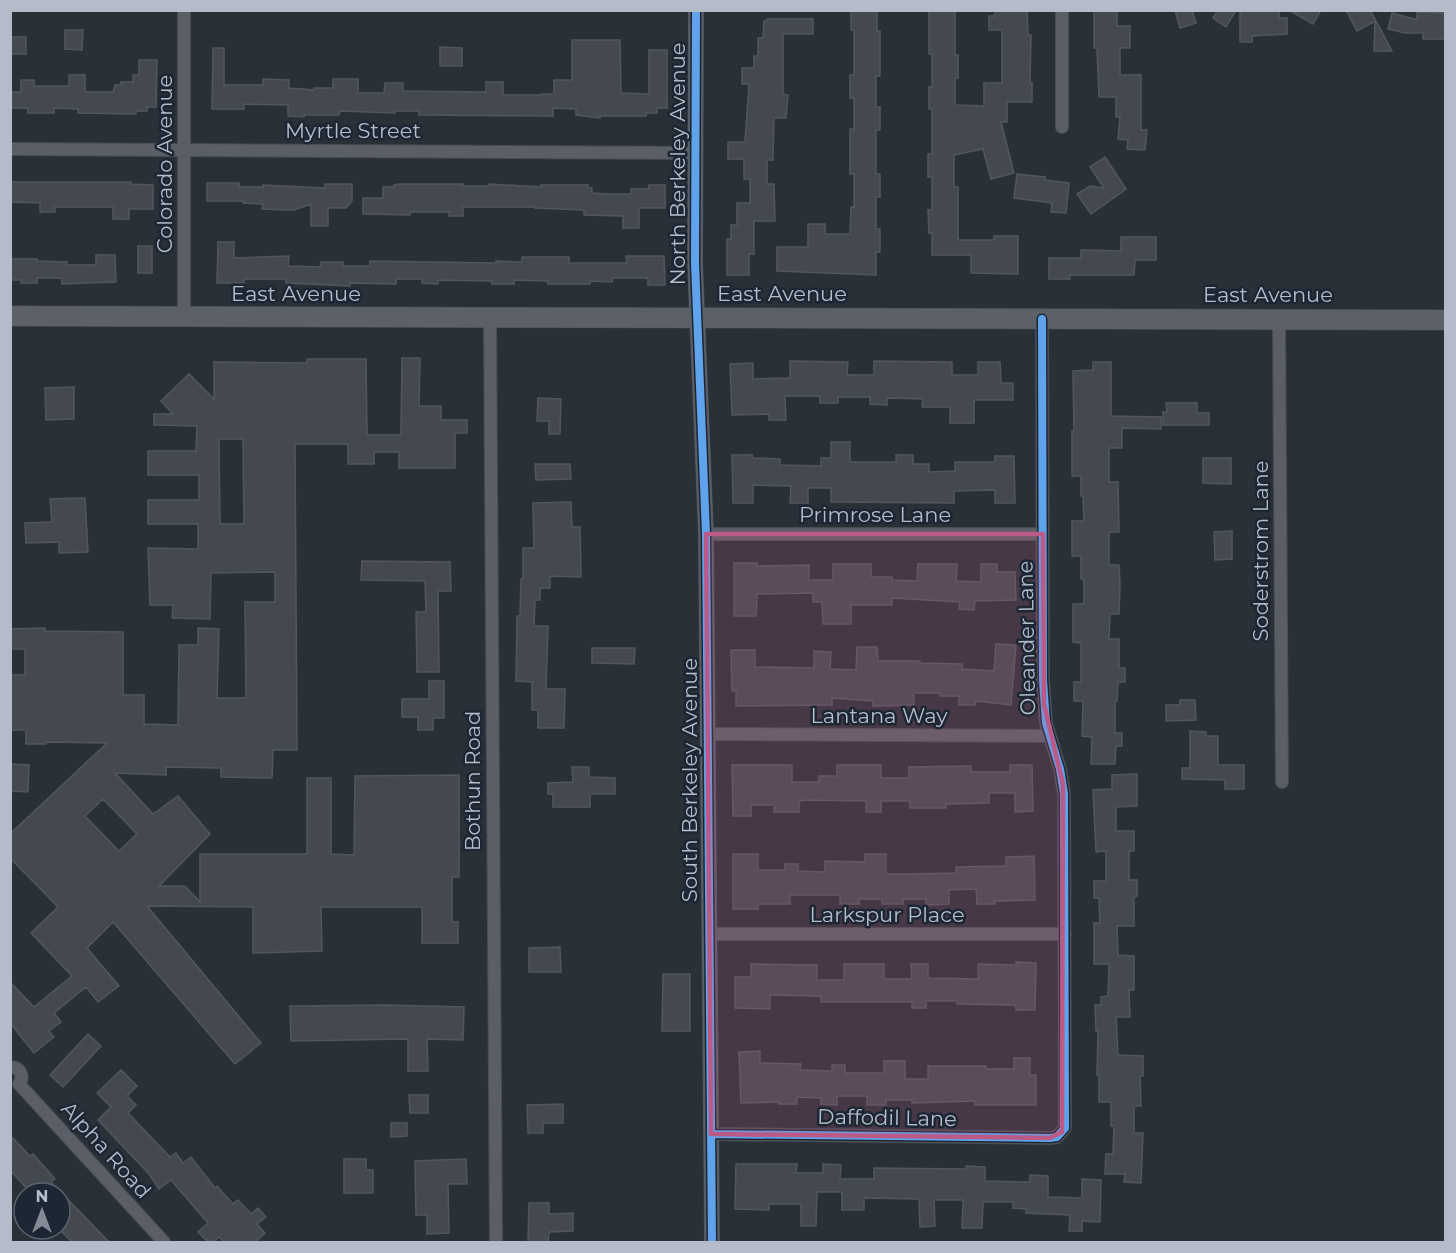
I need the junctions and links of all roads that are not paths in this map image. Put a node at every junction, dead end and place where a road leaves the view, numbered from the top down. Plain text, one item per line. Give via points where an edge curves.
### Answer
1 (184, 10) edge
2 (696, 10) edge
3 (1062, 10) edge
4 (1062, 127) dead end
5 (10, 149) edge
6 (185, 150) junction
7 (696, 153) junction
8 (10, 316) edge
9 (184, 317) junction
10 (698, 317) junction
11 (490, 319) junction
12 (1042, 319) junction
13 (1279, 320) junction
14 (1446, 320) edge
15 (706, 534) junction
16 (1043, 534) junction
17 (708, 734) junction
18 (1049, 736) junction
19 (1282, 782) dead end
20 (709, 934) junction
21 (1065, 934) junction
22 (10, 1067) edge
23 (15, 1085) edge
24 (1062, 1132) joint
25 (711, 1134) junction
26 (164, 1242) edge
27 (496, 1242) edge
28 (712, 1242) edge

1 - 6 street, Colorado Avenue
2 - 7 street, North Berkeley Avenue
3 - 4 street
5 - 6 street, Myrtle Street
6 - 7 street, Myrtle Street
6 - 9 street, Colorado Avenue
7 - 10 street, North Berkeley Avenue
8 - 9 main road, East Avenue
9 - 11 main road, East Avenue
10 - 11 main road, East Avenue
10 - 12 main road, East Avenue
10 - 15 street, South Berkeley Avenue
11 - 27 street, Bothun Road
12 - 13 main road, East Avenue
12 - 16 street, Oleander Lane
13 - 14 main road, East Avenue
13 - 19 street, Soderstrom Lane
15 - 16 street, Primrose Lane
15 - 17 street, South Berkeley Avenue
16 - 18 street, Oleander Lane via 1043,687
17 - 18 street, Lantana Way
17 - 20 street, South Berkeley Avenue
18 - 21 street, Oleander Lane via 1064,794
20 - 21 street, Larkspur Place
20 - 25 street, South Berkeley Avenue
21 - 24 street, Oleander Lane via 1066,1121
22 - 23 street, Alpha Road via 21,1072 22,1079
23 - 26 street, Alpha Road
24 - 25 street, Daffodil Lane via 1050,1138
25 - 28 street, South Berkeley Avenue

